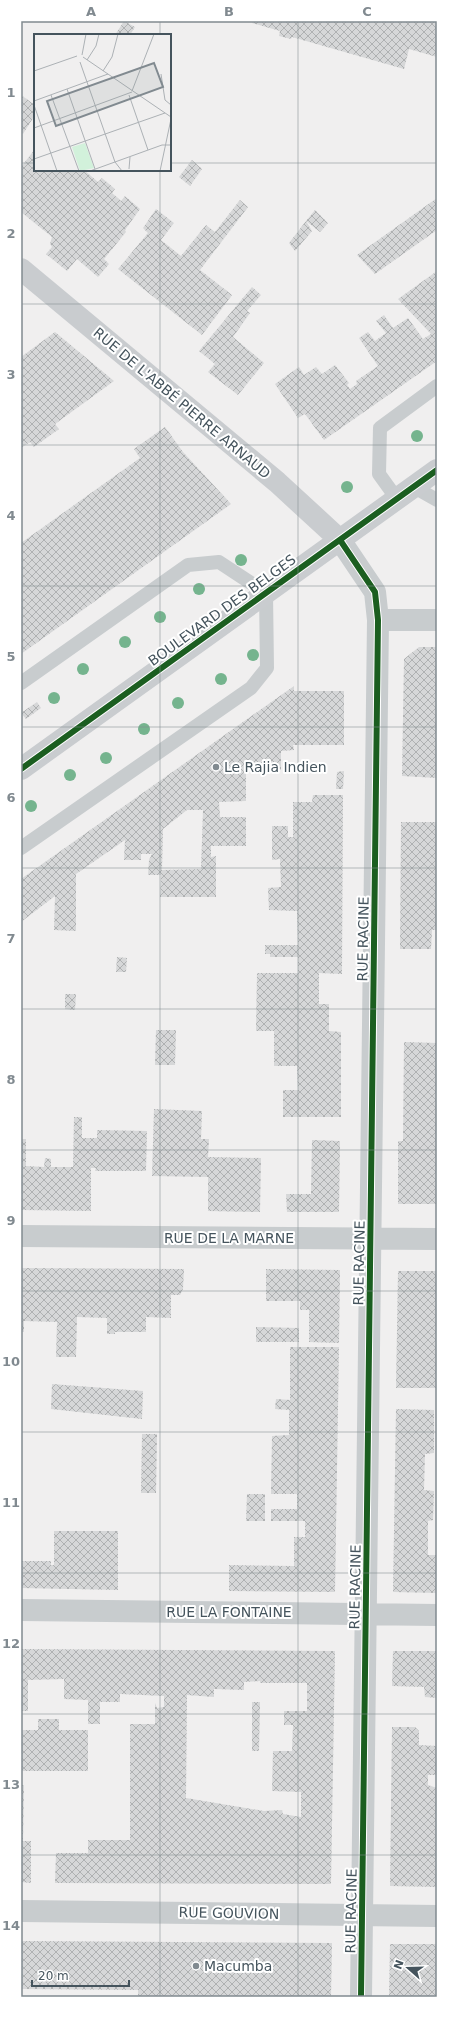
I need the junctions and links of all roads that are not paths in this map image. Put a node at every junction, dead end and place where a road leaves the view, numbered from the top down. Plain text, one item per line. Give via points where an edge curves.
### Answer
1 (21, 269) edge
2 (437, 386) edge
3 (437, 470) edge
4 (405, 493) junction
5 (437, 500) edge
6 (340, 540) junction
7 (266, 593) junction
8 (378, 620) junction
9 (437, 620) edge
10 (21, 683) edge
11 (21, 769) edge
12 (21, 848) edge
13 (21, 1236) edge
14 (371, 1239) junction
15 (437, 1239) edge
16 (21, 1610) edge
17 (366, 1613) junction
18 (437, 1615) edge
19 (21, 1911) edge
20 (363, 1915) junction
21 (437, 1916) edge
22 (361, 1997) edge

1 - 6 main road, RUE DE L'ABBÉ PIERRE ARNAUD via 277,482
2 - 4 lane via 380,428 379,474
3 - 4 main road, BOULEVARD DES BELGES
4 - 5 lane
4 - 6 main road, BOULEVARD DES BELGES
6 - 7 main road, BOULEVARD DES BELGES
6 - 8 street, RUE RACINE via 375,592
7 - 10 lane via 219,562 188,565
7 - 11 main road, BOULEVARD DES BELGES
7 - 12 lane via 267,668 251,688
8 - 9 street
8 - 14 street, RUE RACINE
13 - 14 street, RUE DE LA MARNE
14 - 15 street, RUE DE LA MARNE
14 - 17 street, RUE RACINE
16 - 17 street, RUE LA FONTAINE
17 - 18 street, RUE LA FONTAINE
17 - 20 street, RUE RACINE
19 - 20 street, RUE GOUVION
20 - 21 street, RUE GOUVION
20 - 22 street, RUE RACINE

